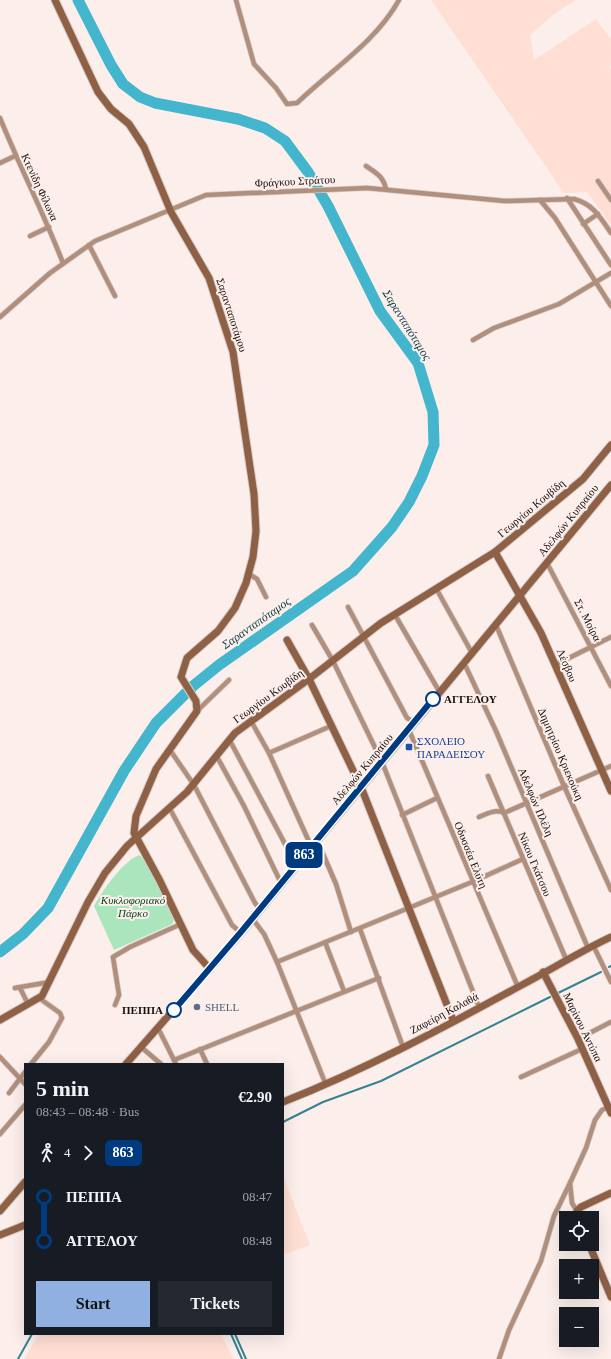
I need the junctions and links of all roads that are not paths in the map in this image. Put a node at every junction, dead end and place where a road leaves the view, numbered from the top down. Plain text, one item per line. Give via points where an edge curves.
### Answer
1 (55, 0) edge
2 (236, 0) edge
3 (399, 0) edge
4 (0, 118) edge
5 (15, 156) junction
6 (0, 163) edge
7 (366, 166) dead end
8 (598, 181) dead end
9 (386, 189) junction
10 (567, 198) junction
11 (540, 200) junction
12 (611, 200) edge
13 (171, 208) junction
14 (598, 214) junction
15 (583, 224) junction
16 (49, 228) junction
17 (611, 233) edge
18 (30, 236) dead end
19 (89, 245) junction
20 (63, 263) junction
21 (611, 266) edge
22 (611, 273) edge
23 (596, 283) junction
24 (115, 296) dead end
25 (611, 306) edge
26 (0, 317) edge
27 (473, 340) dead end
28 (611, 445) edge
29 (611, 485) edge
30 (495, 552) junction
31 (547, 563) junction
32 (249, 574) junction
33 (437, 590) junction
34 (521, 594) junction
35 (266, 597) dead end
36 (348, 607) dead end
37 (395, 615) junction
38 (496, 625) junction
39 (312, 626) dead end
40 (364, 636) junction
41 (611, 637) edge
42 (287, 640) dead end
43 (591, 647) junction
44 (472, 653) junction
45 (333, 661) junction
46 (463, 664) junction
47 (555, 665) junction
48 (309, 679) junction
49 (229, 680) dead end
50 (611, 686) edge
51 (439, 691) junction
52 (197, 711) junction
53 (251, 721) junction
54 (414, 722) junction
55 (331, 726) junction
56 (409, 730) junction
57 (229, 739) junction
58 (170, 750) junction
59 (269, 753) junction
60 (216, 755) junction
61 (382, 762) junction
62 (611, 766) edge
63 (601, 770) junction
64 (488, 776) dead end
65 (194, 785) junction
66 (564, 786) junction
67 (361, 787) junction
68 (611, 791) edge
69 (437, 798) junction
70 (527, 802) junction
71 (170, 809) junction
72 (504, 813) junction
73 (402, 815) junction
74 (480, 817) dead end
75 (136, 839) junction
76 (317, 840) junction
77 (311, 846) junction
78 (523, 859) junction
79 (297, 863) junction
80 (472, 882) junction
81 (281, 883) junction
82 (611, 890) edge
83 (434, 897) junction
84 (260, 909) junction
85 (408, 909) junction
86 (252, 918) junction
87 (181, 924) junction
88 (360, 929) junction
89 (241, 932) junction
90 (351, 932) junction
91 (611, 937) edge
92 (325, 942) junction
93 (590, 947) junction
94 (566, 959) junction
95 (277, 962) junction
96 (210, 969) junction
97 (543, 972) junction
98 (379, 978) junction
99 (50, 982) junction
100 (611, 982) edge
101 (518, 987) junction
102 (344, 991) junction
103 (39, 998) junction
104 (28, 1004) junction
105 (115, 1005) dead end
106 (479, 1007) junction
107 (296, 1011) junction
108 (0, 1020) edge
109 (453, 1020) junction
110 (611, 1022) edge
111 (158, 1028) junction
112 (578, 1039) junction
113 (141, 1047) junction
114 (403, 1047) junction
115 (200, 1049) junction
116 (582, 1049) junction
117 (0, 1058) edge
118 (175, 1062) edge
119 (32, 1063) edge
120 (127, 1063) edge
121 (160, 1063) edge
122 (207, 1063) edge
123 (24, 1073) edge
124 (522, 1077) dead end
125 (19, 1078) junction
126 (24, 1083) edge
127 (326, 1086) junction
128 (9, 1093) dead end
129 (284, 1102) edge
130 (24, 1106) edge
131 (610, 1108) edge
132 (0, 1134) edge
133 (24, 1183) edge
134 (570, 1183) junction
135 (611, 1193) edge
136 (0, 1211) edge
137 (576, 1211) edge
138 (579, 1211) edge
139 (24, 1225) edge
140 (0, 1235) edge
141 (591, 1251) edge
142 (610, 1292) edge
143 (499, 1359) edge

1 - 13 street, Σαρανταποτάμου via 98,92 111,109 134,130
2 - 3 street via 254,64 290,105 297,103 364,43 393,12
4 - 5 street, Κτενίδη Φίλωνα
5 - 6 street
5 - 16 street, Κτενίδη Φίλωνα
7 - 9 street via 380,175
8 - 12 street
9 - 11 street, Φράγκου Στράτου via 505,201
9 - 13 street, Φράγκου Στράτου via 328,188 206,195
10 - 11 street, Φράγκου Στράτου
10 - 14 street, Φράγκου Στράτου via 582,201
10 - 15 street
11 - 23 street via 555,218
13 - 19 street, Φράγκου Στράτου
13 - 32 street, Σαρανταποτάμου via 212,286 233,352 256,518 255,544
14 - 15 street
14 - 17 street, Φράγκου Στράτου
15 - 21 street
16 - 18 street
16 - 20 street, Κτενίδη Φίλωνα
19 - 20 street, Φράγκου Στράτου
19 - 24 street
20 - 26 street, Φράγκου Στράτου
22 - 23 street
23 - 25 street
23 - 27 street via 559,304 494,328
28 - 30 street, Γεωργίου Κουβίδη via 583,479
29 - 31 street, Αδελφών Κυπραίου
30 - 33 street, Γεωργίου Κουβίδη
30 - 34 street, Λέσβου
31 - 34 street, Αδελφών Κυπραίου
31 - 43 street, Στ. Μοίρα
32 - 35 street via 257,579
32 - 52 street, Σαρανταποτάμου via 230,616 218,631 187,658 181,677 198,705
33 - 37 street, Γεωργίου Κουβίδη
33 - 44 street
34 - 38 street, Αδελφών Κυπραίου
34 - 47 street, Λέσβου via 542,633
36 - 40 street
37 - 40 street, Γεωργίου Κουβίδη
37 - 51 street
38 - 44 street, Αδελφών Κυπραίου
38 - 66 street, Δημητρίου Κριεκούκη
39 - 45 street
40 - 45 street, Γεωργίου Κουβίδη
40 - 54 street via 407,718
41 - 43 street
42 - 48 street
43 - 47 street
43 - 50 street, Στ. Μοίρα
44 - 46 street, Αδελφών Κυπραίου
45 - 48 street, Γεωργίου Κουβίδη
45 - 61 street
46 - 51 street, Αδελφών Κυπραίου
46 - 70 street, Αδελφών Πλέλη
47 - 63 street, Λέσβου
48 - 53 street, Γεωργίου Κουβίδη
48 - 55 street
49 - 52 street
51 - 54 street, Αδελφών Κυπραίου
52 - 58 street
53 - 57 street, Γεωργίου Κουβίδη
53 - 59 street
54 - 56 street, Αδελφών Κυπραίου
55 - 59 street
55 - 67 street
56 - 61 street, Αδελφών Κυπραίου
56 - 69 street, Οδυσσέα Ελύτη
57 - 60 street, Γεωργίου Κουβίδη
57 - 79 street
58 - 65 street
58 - 75 street via 156,769 138,809 134,827
59 - 77 street
60 - 65 street, Γεωργίου Κουβίδη
60 - 81 street
61 - 67 street, Αδελφών Κυπραίου
61 - 73 street
62 - 63 street
63 - 66 street
63 - 68 street, Λέσβου
64 - 72 street, Νίκου Γκάτσου
65 - 71 street, Γεωργίου Κουβίδη
65 - 84 street
66 - 70 street
66 - 82 street, Δημητρίου Κριεκούκη
67 - 76 street, Αδελφών Κυπραίου
67 - 85 street
69 - 73 street
69 - 80 street, Οδυσσέα Ελύτη via 472,875
70 - 72 street
70 - 93 street, Αδελφών Πλέλη
71 - 75 street, Γεωργίου Κουβίδη
71 - 89 street via 232,925
72 - 74 street via 492,811
72 - 78 street, Νίκου Γκάτσου
73 - 83 street
75 - 87 street
75 - 99 street, Γεωργίου Κουβίδη via 105,873 88,902
76 - 77 street, Αδελφών Κυπραίου
76 - 90 street via 336,884
77 - 79 street, Αδελφών Κυπραίου
78 - 80 street
78 - 94 street, Νίκου Γκάτσου
79 - 81 street, Αδελφών Κυπραίου
80 - 83 street
80 - 101 street, Οδυσσέα Ελύτη
81 - 84 street, Αδελφών Κυπραίου
83 - 85 street
83 - 106 street
84 - 86 street, Αδελφών Κυπραίου
85 - 88 street
85 - 109 street
86 - 89 street, Αδελφών Κυπραίου
86 - 95 street via 264,934
87 - 96 street via 193,950
87 - 105 street via 113,957 119,996
88 - 90 street
88 - 98 street
89 - 96 street, Αδελφών Κυπραίου
90 - 92 street
91 - 93 street, Ζαφείρη Καλαθά
92 - 95 street
92 - 102 street
93 - 94 street, Ζαφείρη Καλαθά
93 - 100 street, Αδελφών Πλέλη
94 - 97 street, Ζαφείρη Καλαθά
95 - 107 street
96 - 111 street, Αδελφών Κυπραίου
97 - 101 street, Ζαφείρη Καλαθά
97 - 112 street, Μαρίνου Αντύπα
98 - 102 street
98 - 114 street
99 - 103 street, Γεωργίου Κουβίδη
99 - 104 street via 17,988
101 - 106 street, Ζαφείρη Καλαθά
102 - 107 street
103 - 104 street, Γεωργίου Κουβίδη
103 - 119 street via 60,1013 62,1018 49,1042
104 - 108 street, Γεωργίου Κουβίδη
106 - 109 street, Ζαφείρη Καλαθά
107 - 115 street
107 - 127 street
109 - 114 street, Ζαφείρη Καλαθά
110 - 112 street
111 - 113 street, Αδελφών Κυπραίου
111 - 118 street
112 - 116 street, Μαρίνου Αντύπα
113 - 120 street, Αδελφών Κυπραίου
113 - 121 street
114 - 127 street, Ζαφείρη Καλαθά
115 - 118 street
115 - 122 street
116 - 124 street
116 - 131 street, Μαρίνου Αντύπα
117 - 125 street
123 - 125 street
125 - 126 street
125 - 128 street
127 - 129 street, Ζαφείρη Καλαθά
130 - 132 street
131 - 134 street via 602,1110 594,1120 586,1148
133 - 136 street
134 - 137 street via 572,1203
134 - 143 street via 554,1216 541,1261 509,1330
135 - 138 street via 581,1206
139 - 140 street
141 - 142 street

